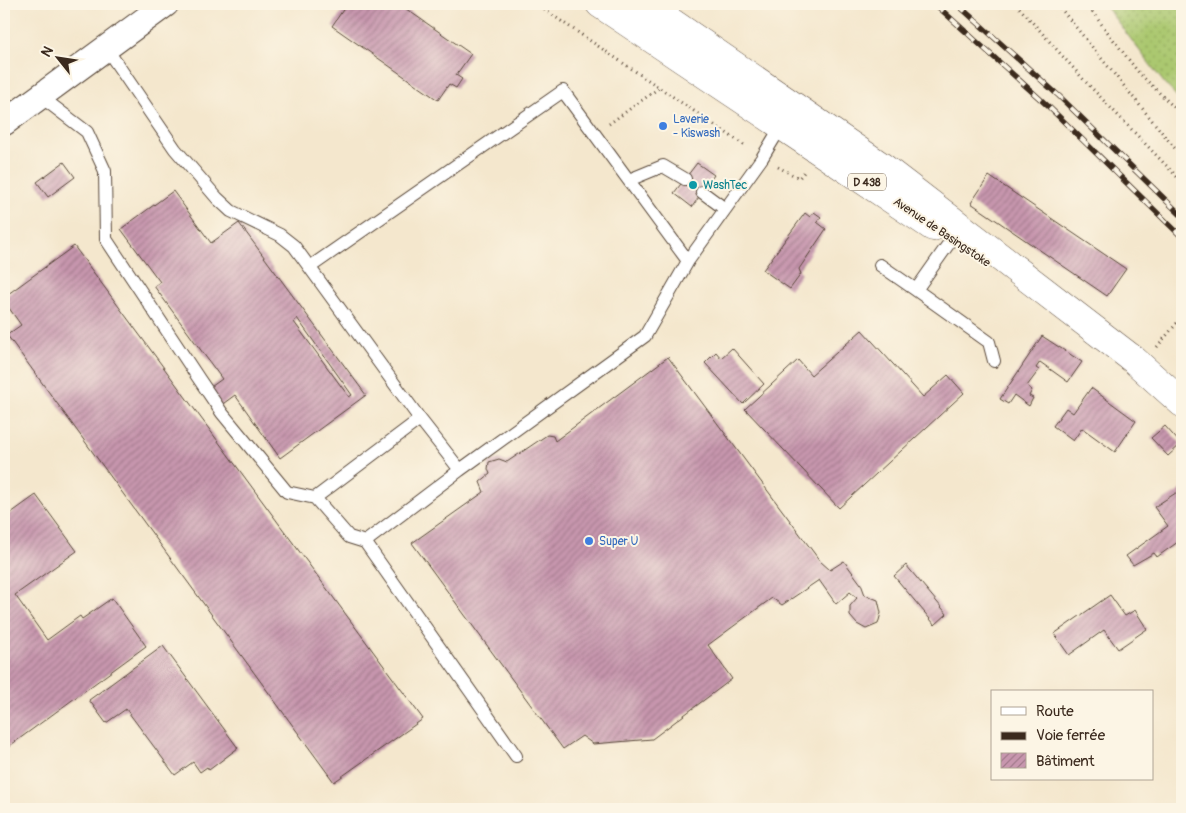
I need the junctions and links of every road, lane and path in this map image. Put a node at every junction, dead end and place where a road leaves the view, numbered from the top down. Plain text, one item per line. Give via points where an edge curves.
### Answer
1 (166, 4) edge
2 (536, 4) edge
3 (600, 4) edge
4 (645, 4) edge
5 (1016, 4) edge
6 (1057, 4) edge
7 (1086, 4) edge
8 (106, 48) junction
9 (659, 88) junction
10 (40, 96) junction
11 (1182, 115) edge
12 (4, 123) edge
13 (782, 124) junction
14 (595, 134) junction
15 (822, 152) junction
16 (1182, 157) edge
17 (762, 158) junction
18 (685, 179) dead end
19 (629, 180) junction
20 (1182, 182) edge
21 (702, 192) dead end
22 (725, 209) junction
23 (952, 239) junction
24 (688, 261) junction
25 (880, 265) dead end
26 (310, 267) junction
27 (916, 290) junction
28 (1182, 317) edge
29 (994, 361) dead end
30 (1138, 364) junction
31 (1182, 403) edge
32 (420, 419) junction
33 (460, 470) junction
34 (315, 498) junction
35 (365, 542) junction
36 (516, 756) dead end

1 - 8 street
2 - 9 path
3 - 13 main road, Avenue de Basingstoke / D 438
4 - 30 main road, Avenue de Basingstoke / D 438 via 884,168
5 - 20 path
6 - 16 path
7 - 11 path via 1139,73
8 - 10 street
8 - 26 lane via 175,149 216,198 230,211 280,235 294,246
9 - 14 path
9 - 17 path
10 - 12 street
10 - 34 lane via 87,132 105,171 106,239 199,380 286,492
13 - 15 main road, Avenue de Basingstoke / D 438
13 - 17 lane
14 - 19 lane
14 - 26 lane via 563,91
15 - 17 path via 799,178
15 - 23 main road, Avenue de Basingstoke / D 438
17 - 22 lane
18 - 19 lane via 663,166
19 - 24 lane
21 - 22 lane
22 - 24 lane
23 - 27 lane
23 - 30 main road, Avenue de Basingstoke / D 438
24 - 33 lane via 645,336
25 - 27 lane
26 - 32 lane
27 - 29 lane via 990,342
28 - 30 path
30 - 31 main road, Avenue de Basingstoke / D 438
32 - 33 lane
32 - 34 lane
33 - 35 lane
34 - 35 lane via 349,537
35 - 36 lane

